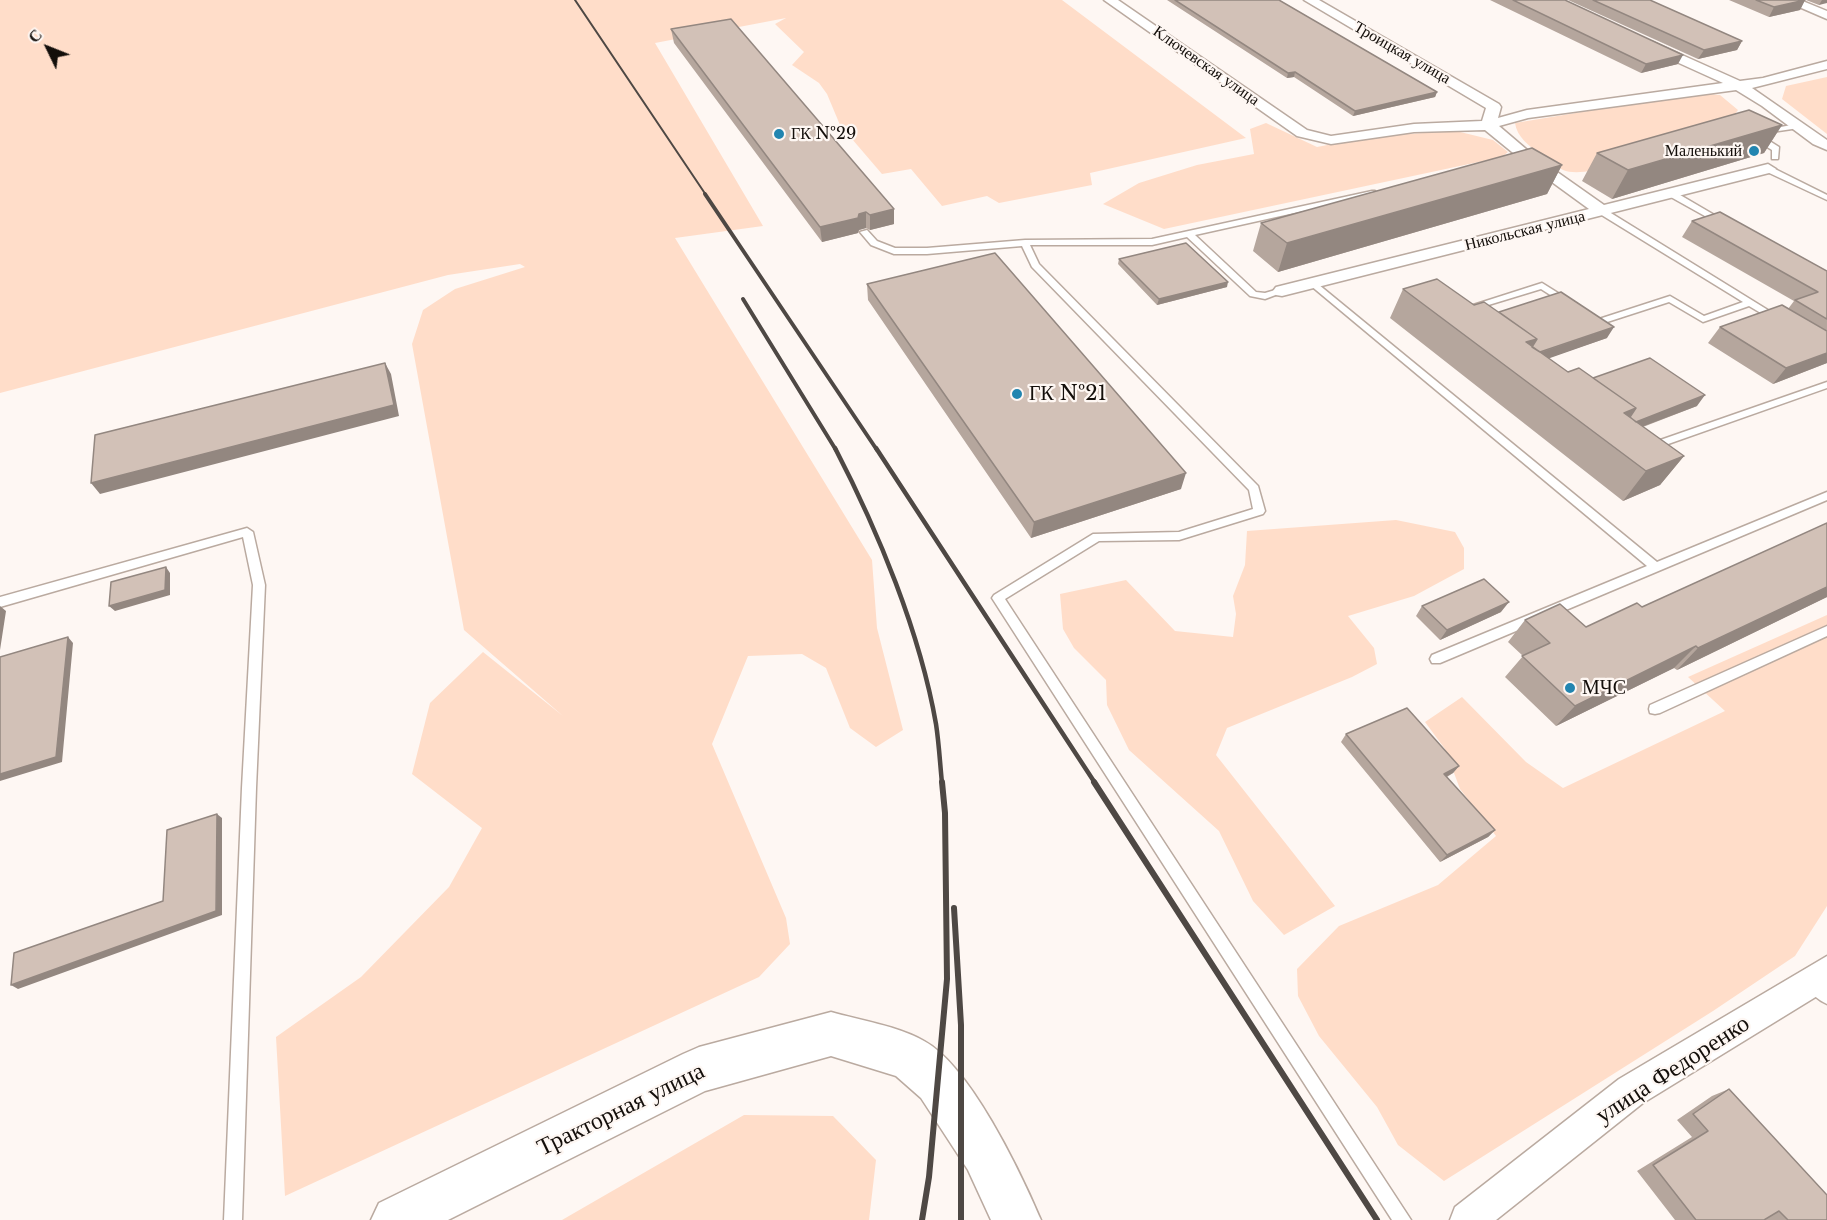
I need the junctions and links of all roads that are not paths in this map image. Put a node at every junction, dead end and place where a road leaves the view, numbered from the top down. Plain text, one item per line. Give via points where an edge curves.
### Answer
1 (1110, 0) edge
2 (1310, 0) edge
3 (1789, 0) edge
4 (1827, 15) edge
5 (1640, 40) edge
6 (1827, 66) edge
7 (1737, 85) junction
8 (1488, 125) junction
9 (1796, 126) junction
10 (1827, 146) edge
11 (1772, 163) junction
12 (1388, 189) edge
13 (1672, 194) junction
14 (1827, 198) edge
15 (1603, 212) junction
16 (1734, 229) edge
17 (864, 232) edge
18 (1189, 234) junction
19 (1025, 243) junction
20 (1313, 283) junction
21 (1282, 291) joint
22 (1750, 302) junction
23 (1464, 310) edge
24 (1789, 326) edge
25 (1827, 385) edge
26 (1642, 450) edge
27 (1827, 496) edge
28 (1657, 568) junction
29 (0, 602) edge
30 (1827, 631) edge
31 (1436, 658) dead end
32 (1656, 709) dead end
33 (1822, 984) edge
34 (233, 1220) edge
35 (396, 1220) edge
36 (1016, 1220) edge
37 (1402, 1220) edge
38 (1468, 1220) edge

1 - 8 street, Ключевская улица via 1302,133 1317,138 1331,140 1414,128
2 - 8 street, Троицкая улица via 1494,107
3 - 4 street
5 - 7 street
6 - 7 street
7 - 8 street via 1527,114
7 - 9 street
8 - 15 street via 1522,159
9 - 10 street
9 - 11 lane via 1752,134 1776,149
11 - 13 street, Никольская улица
11 - 14 lane
12 - 18 lane
13 - 15 street, Никольская улица
13 - 16 lane
15 - 20 street, Никольская улица
15 - 22 lane
17 - 19 lane via 874,243 894,250
18 - 19 lane via 1152,242
18 - 21 lane via 1253,294 1264,296
19 - 37 lane via 1035,265 1254,489 1259,511 1179,536 1097,537 998,598
20 - 21 street, Никольская улица
20 - 28 lane
22 - 23 lane via 1703,319 1670,299 1598,322 1542,286
22 - 24 lane
25 - 26 lane
27 - 28 lane
28 - 31 lane
29 - 34 lane via 247,532 260,585
30 - 32 lane
33 - 38 street, улица Федоренко via 1631,1091
35 - 36 main road, Тракторная улица via 699,1070 831,1034 909,1057 937,1082 985,1153

